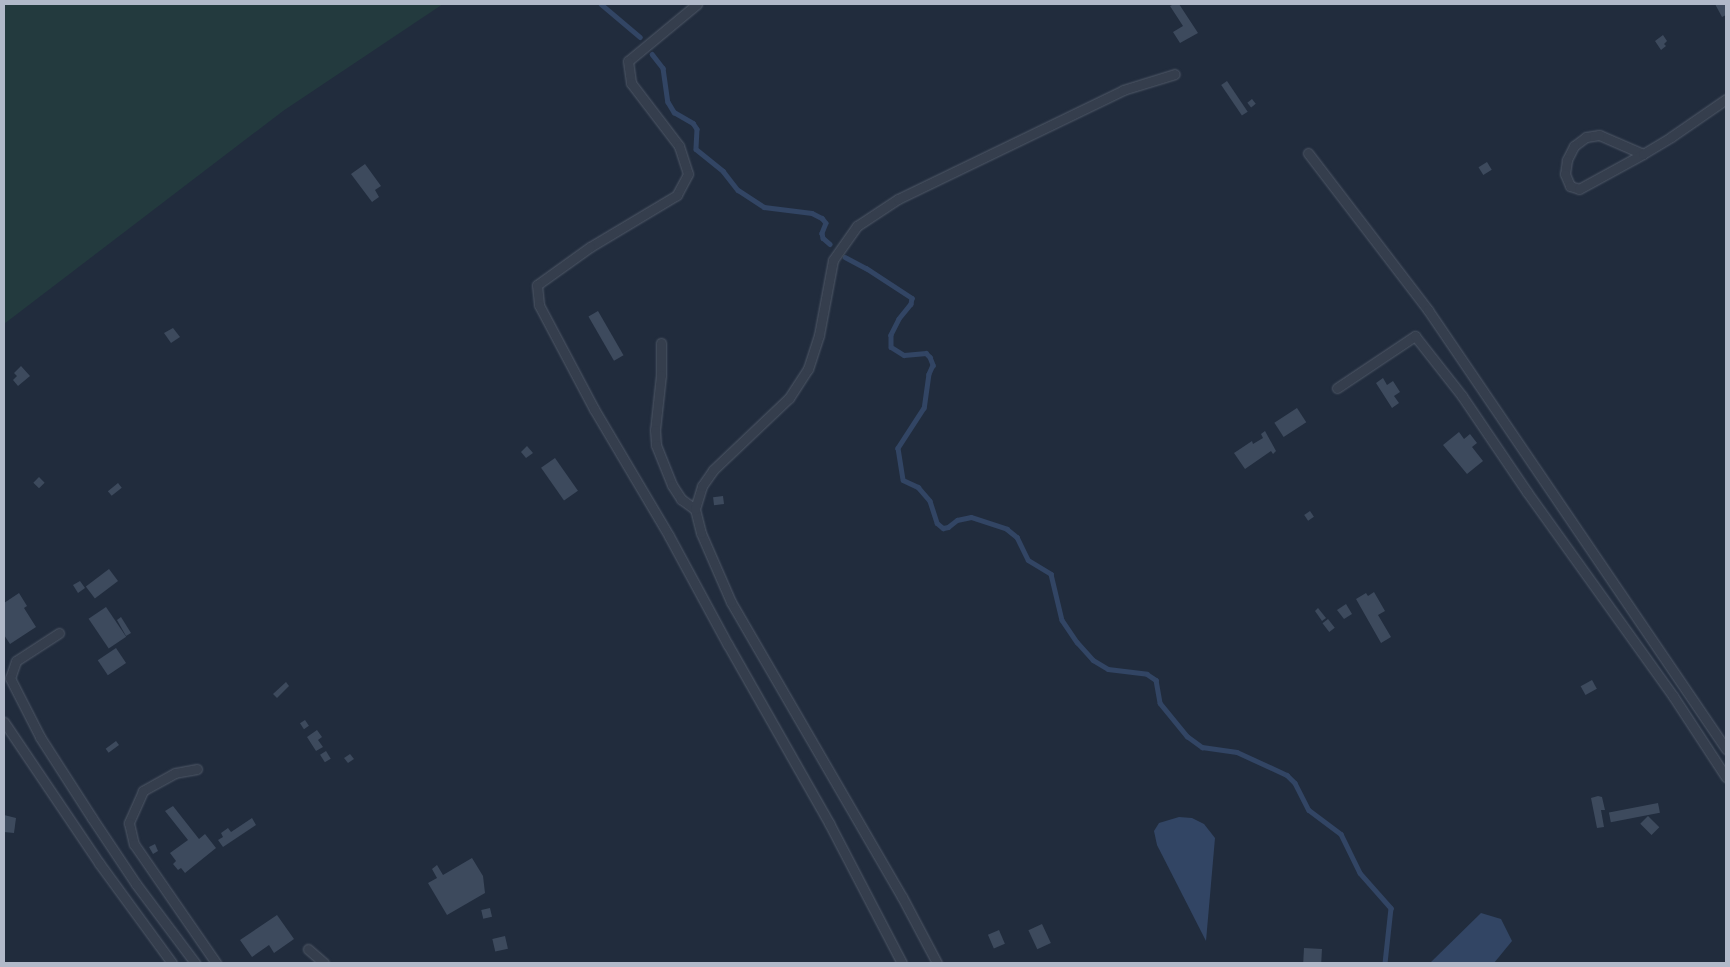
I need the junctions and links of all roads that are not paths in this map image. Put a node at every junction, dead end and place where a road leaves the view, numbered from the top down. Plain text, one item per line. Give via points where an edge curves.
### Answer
1 (697, 4) edge
2 (1175, 74) dead end
3 (1726, 98) edge
4 (1308, 153) dead end
5 (1643, 154) junction
6 (661, 343) dead end
7 (1337, 388) dead end
8 (695, 509) junction
9 (59, 633) dead end
10 (4, 722) edge
11 (1726, 749) edge
12 (197, 770) dead end
13 (1726, 777) edge
14 (308, 949) dead end
15 (172, 963) edge
16 (195, 963) edge
17 (216, 963) edge
18 (324, 963) edge
19 (902, 963) edge
20 (936, 963) edge

1 - 19 lane via 628,61 631,83 679,146 688,174 677,195 590,247 538,285 540,305 594,409 669,536 829,823
2 - 8 lane via 1123,90 898,199 857,226 833,260 819,335 808,369 789,398 713,470 702,486
3 - 5 lane
4 - 11 lane via 1428,310
5 - 5 lane via 1579,189 1570,186 1565,174 1574,146 1586,137 1600,135
6 - 8 lane via 656,445 672,485 681,499
7 - 13 lane via 1416,336 1462,396
8 - 20 lane via 701,534 731,602 902,897
9 - 16 lane via 16,660 10,678 40,736 92,818
10 - 15 lane via 99,863
12 - 17 lane via 175,773 143,791 129,823 134,844
14 - 18 lane

